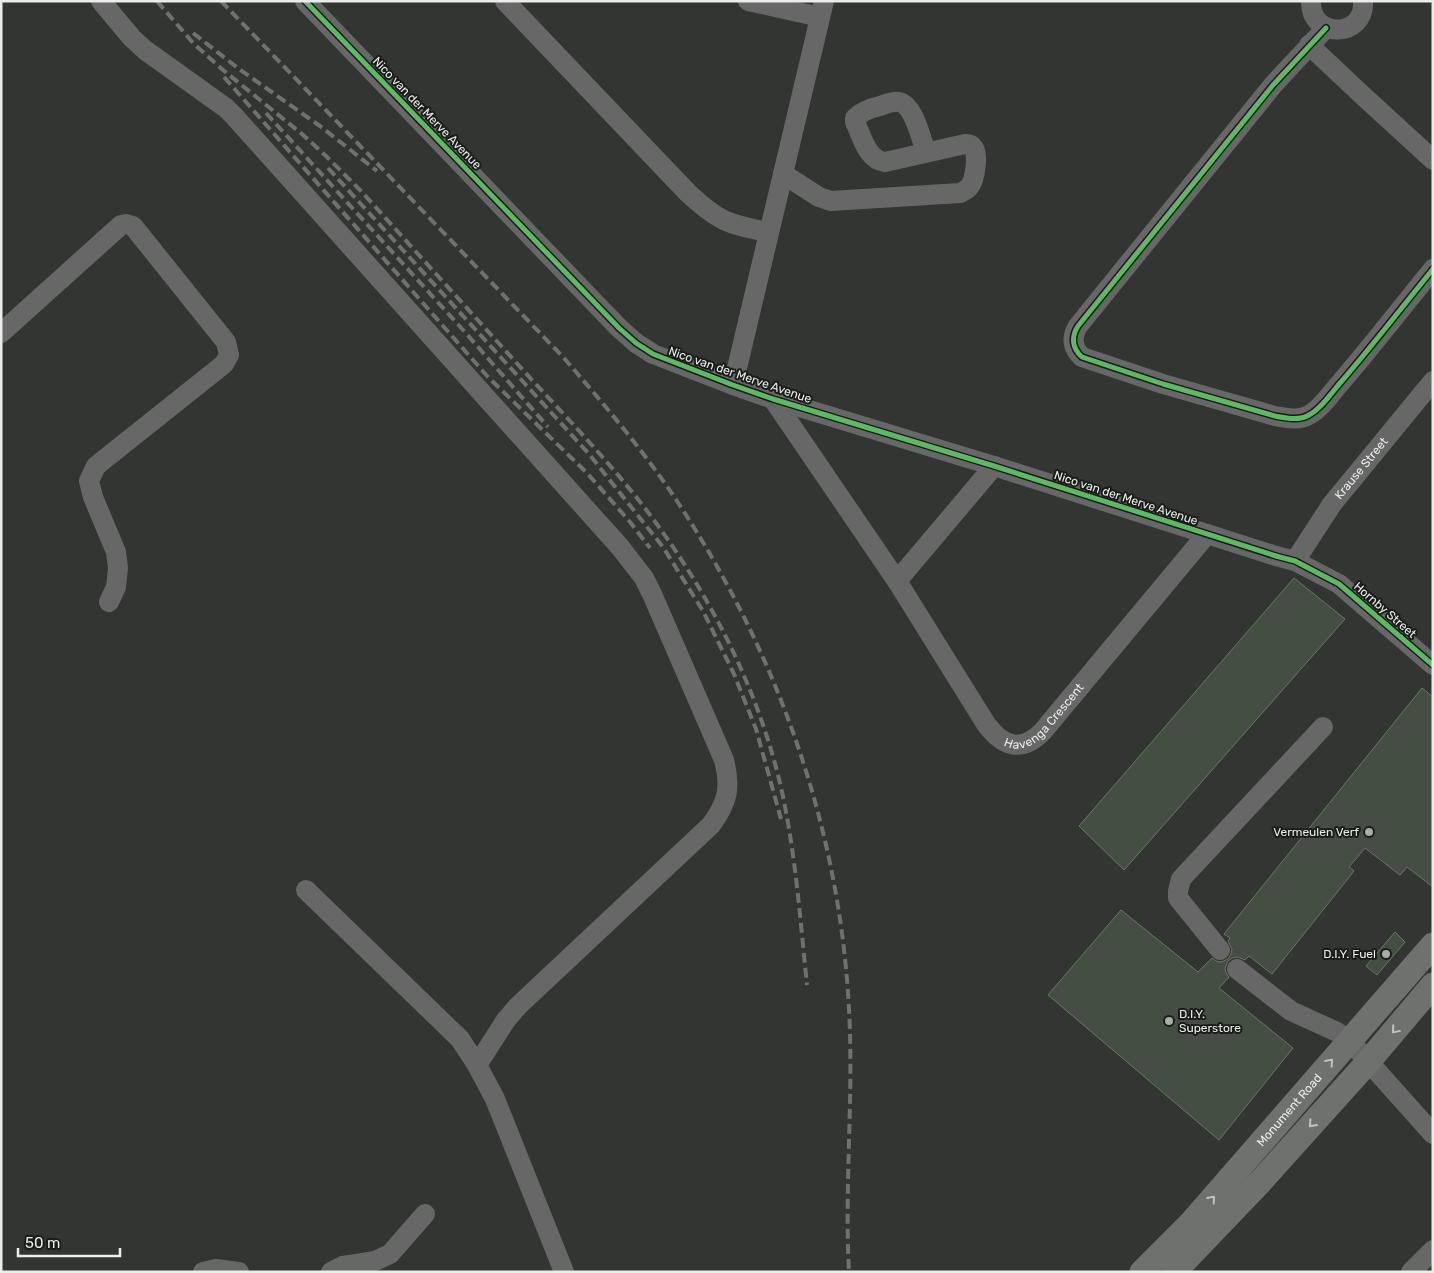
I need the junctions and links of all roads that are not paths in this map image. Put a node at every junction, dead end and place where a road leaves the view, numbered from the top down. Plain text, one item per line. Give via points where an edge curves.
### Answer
1 (101, 1) edge
2 (305, 1) edge
3 (748, 1) edge
4 (1310, 1) edge
5 (1363, 1) edge
6 (511, 4) edge
7 (822, 9) edge
8 (1326, 28) junction
9 (1309, 44) junction
10 (926, 152) dead end
11 (1433, 160) edge
12 (783, 174) junction
13 (769, 232) junction
14 (1433, 269) edge
15 (1, 333) edge
16 (1433, 381) edge
17 (733, 385) junction
18 (773, 399) junction
19 (994, 466) junction
20 (1207, 534) junction
21 (1295, 561) junction
22 (897, 581) junction
23 (109, 602) dead end
24 (1433, 665) edge
25 (1323, 727) dead end
26 (306, 890) dead end
27 (1433, 945) edge
28 (1220, 950) dead end
29 (1237, 968) dead end
30 (1433, 985) edge
31 (1349, 1040) junction
32 (1368, 1062) junction
33 (477, 1065) junction
34 (1433, 1134) edge
35 (425, 1214) dead end
36 (1199, 1230) junction
37 (1433, 1250) edge
38 (203, 1272) edge
39 (239, 1272) edge
40 (330, 1272) edge
41 (564, 1272) edge
42 (1142, 1272) edge
43 (1174, 1272) edge
44 (1411, 1272) edge

1 - 33 street via 145,50 226,108 620,547 644,578 656,601 724,760 728,794 711,825 518,1006
2 - 17 street, Nico van der Merve Avenue via 630,338 653,354
3 - 7 street
4 - 8 street via 1314,18
5 - 8 street via 1362,12 1354,24 1340,30
6 - 13 street via 710,213 735,225
7 - 12 street
8 - 9 street
9 - 11 street
9 - 14 street via 1078,326 1073,340 1076,350 1082,357 1163,384 1275,416 1301,418 1325,400
10 - 12 street via 965,144 973,147 975,172 970,186 960,192 831,201
12 - 13 street
13 - 17 street
15 - 23 street via 120,225 126,224 132,226 226,342 229,355 224,364 96,466 89,481 116,552 116,587
16 - 21 street, Krause Street via 1332,504
17 - 18 street, Nico van der Merve Avenue
18 - 19 street, Nico van der Merve Avenue
18 - 22 street, Havenga Crescent
19 - 20 street, Nico van der Merve Avenue
19 - 22 street
20 - 21 street, Nico van der Merve Avenue
20 - 22 street, Havenga Crescent via 1049,724 1037,737 1023,744 1005,742 986,724
21 - 24 street, Hornby Street via 1339,584
25 - 28 street via 1182,879 1178,898
26 - 33 street via 460,1040
27 - 31 main road, Monument Road
29 - 31 street via 1291,1011
30 -> 32 main road, Monument Road
31 - 32 street
36 -> 31 main road, Monument Road
32 - 34 street
32 -> 36 main road, Monument Road via 1261,1181
33 - 41 street via 495,1100
35 - 40 street via 390,1254
36 - 42 main road, Monument Road
36 - 43 main road, Monument Road
37 - 44 street
38 - 39 street via 216,1269

